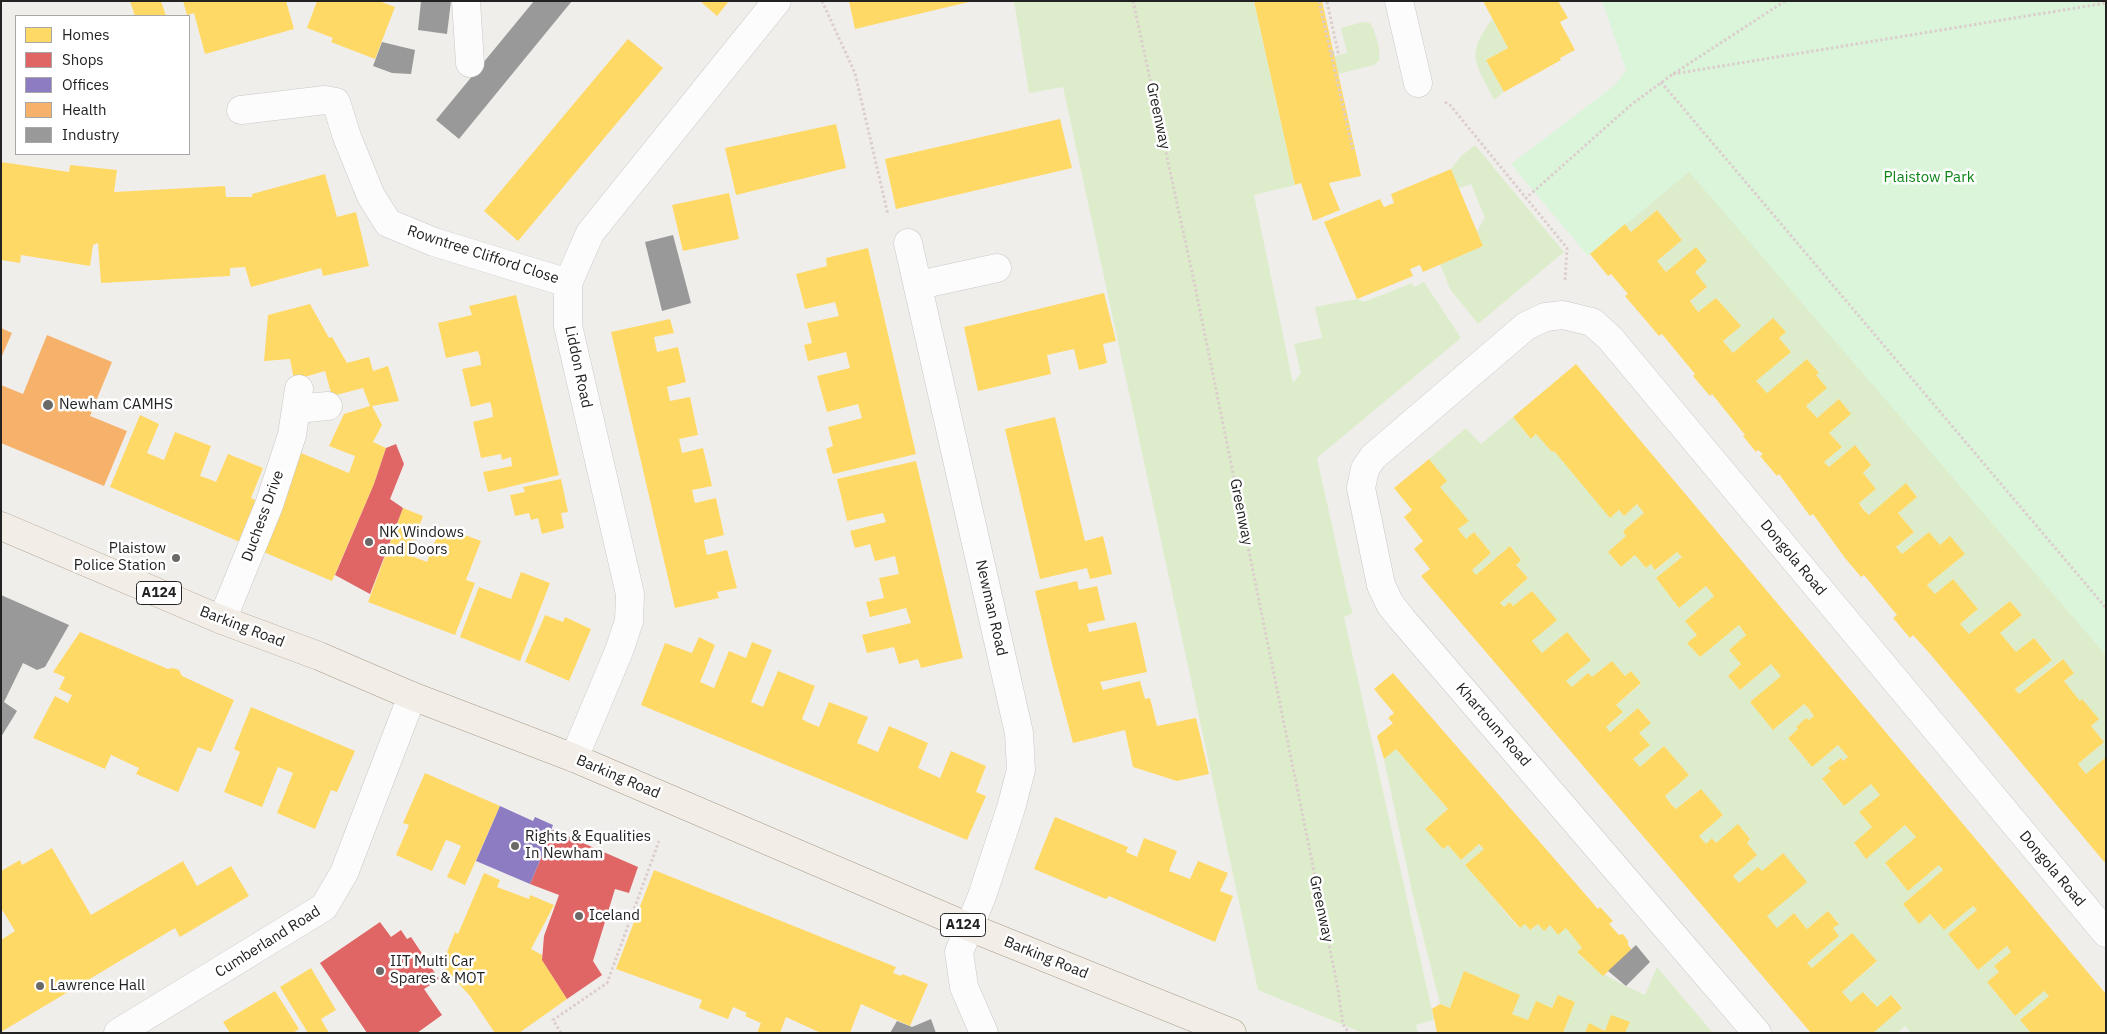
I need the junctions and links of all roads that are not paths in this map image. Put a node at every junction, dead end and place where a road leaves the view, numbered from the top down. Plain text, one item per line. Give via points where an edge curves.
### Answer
1 (466, 1) edge
2 (777, 1) edge
3 (1399, 1) edge
4 (470, 63) dead end
5 (1418, 83) road end
6 (241, 110) dead end
7 (908, 243) road end
8 (997, 268) dead end
9 (568, 283) junction
10 (919, 285) junction
11 (1442, 397) joint
12 (328, 406) dead end
13 (1, 526) edge
14 (222, 620) junction
15 (412, 696) junction
16 (574, 758) junction
17 (969, 927) junction
18 (2106, 933) edge
19 (118, 1033) edge
20 (984, 1033) edge
21 (1232, 1033) edge
22 (1757, 1033) edge

1 - 4 street
2 - 9 street, Liddon Road via 590,233
3 - 5 street
6 - 9 street, Rowntree Clifford Close via 325,100 336,102 371,196 388,223 434,242
7 - 10 street, Newman Road
8 - 10 street
9 - 16 street, Liddon Road via 568,326 630,594 629,621 619,651
10 - 17 street, Newman Road via 1019,733 1020,770 999,850
11 - 18 street, Dongola Road via 1526,326 1545,317 1563,315 1592,322 1610,338
11 - 22 street, Khartoum Road via 1373,457 1365,469 1360,488 1382,585 1390,604
12 - 14 street, Duchess Drive via 298,399 292,435 269,505
13 - 14 main road, Barking Road / A124
14 - 15 main road, Barking Road / A124 via 319,656
15 - 16 main road, Barking Road / A124
15 - 19 street, Cumberland Road via 344,873 324,907
16 - 17 main road, Barking Road / A124
17 - 20 street, Newman Road via 959,952 960,963 964,986
17 - 21 main road, Barking Road / A124

